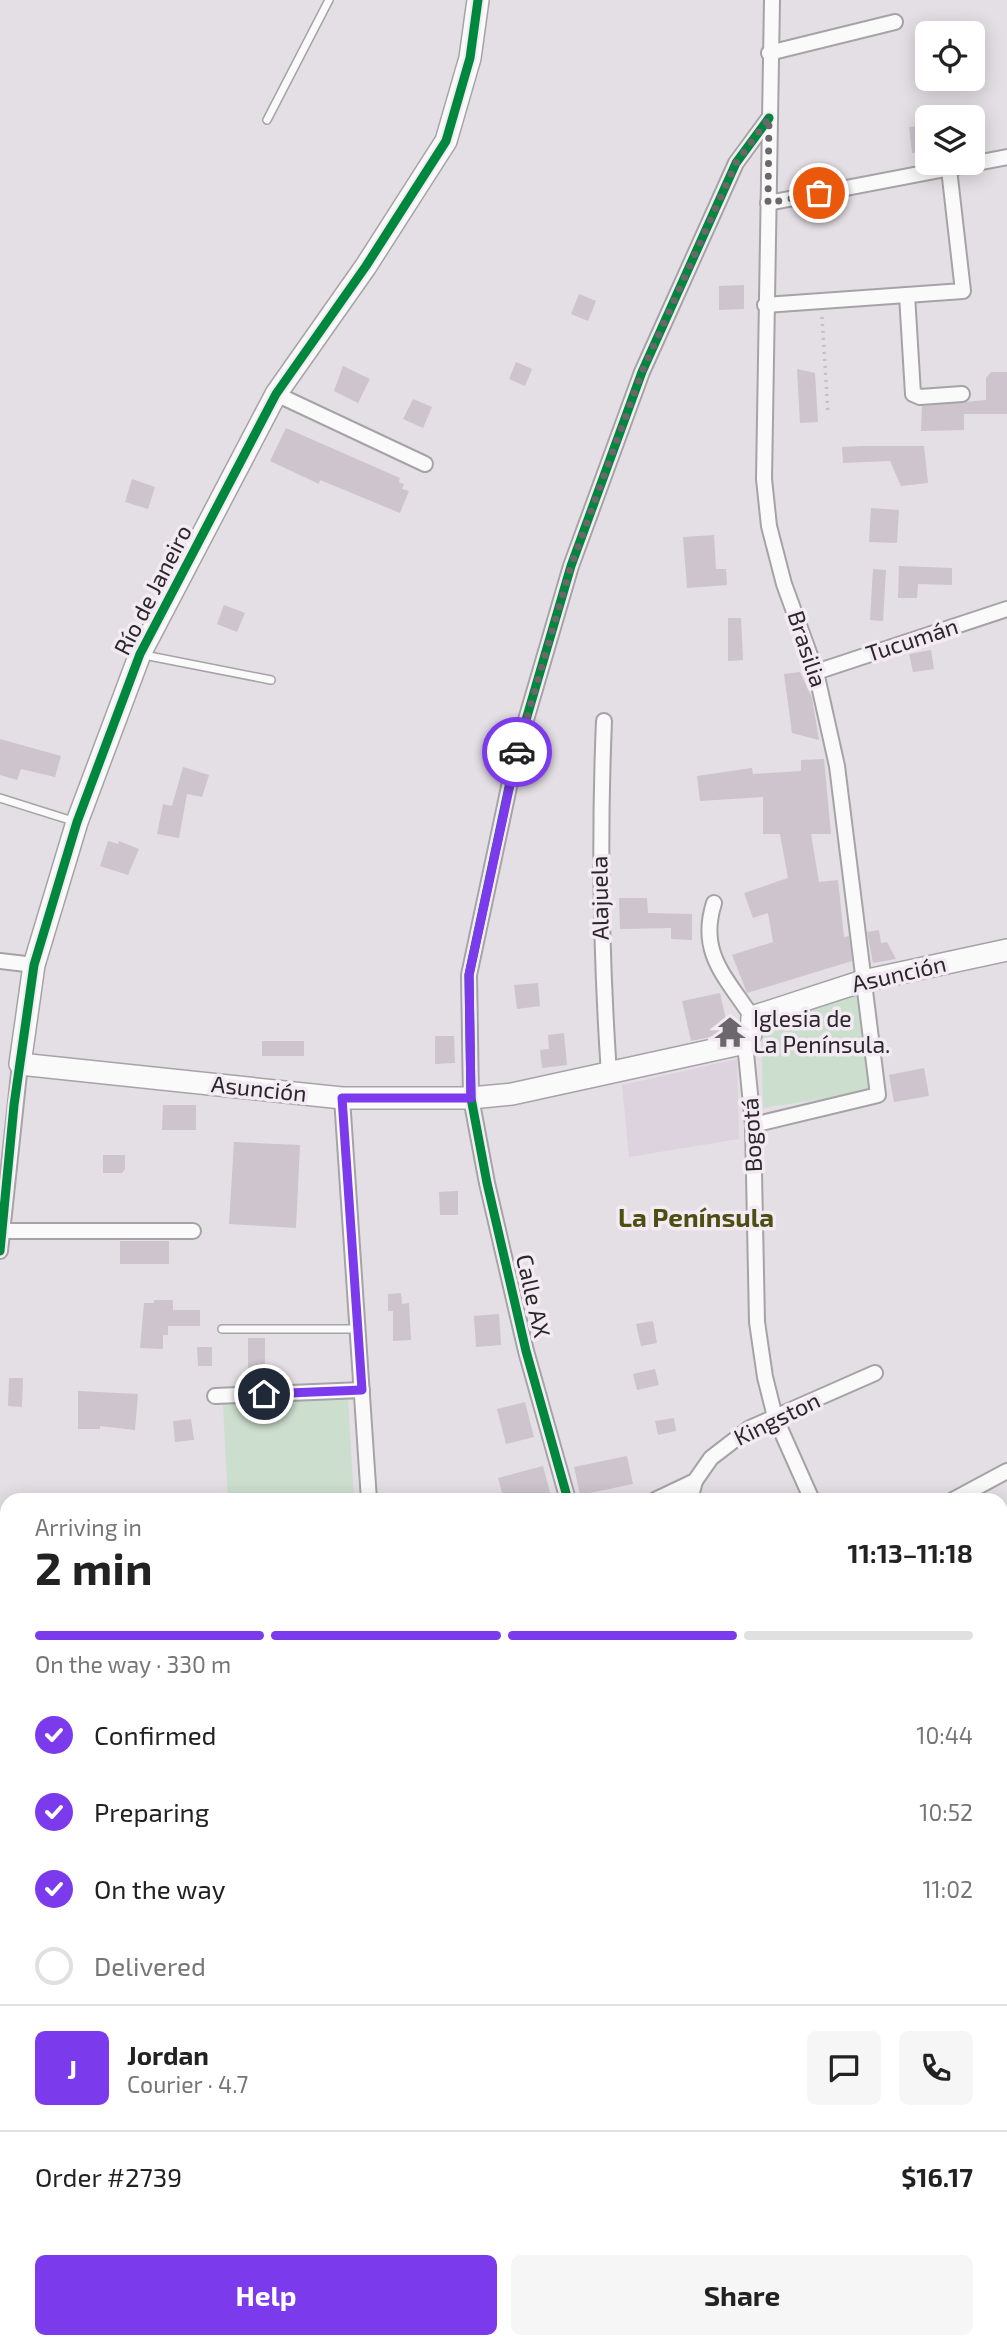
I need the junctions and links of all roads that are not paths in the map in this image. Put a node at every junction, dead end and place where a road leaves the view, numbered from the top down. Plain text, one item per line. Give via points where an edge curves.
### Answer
1 (329, 0) edge
2 (478, 0) edge
3 (772, 0) edge
4 (895, 22) dead end
5 (769, 53) junction
6 (769, 118) junction
7 (267, 120) dead end
8 (1007, 157) edge
9 (985, 162) edge
10 (917, 175) edge
11 (950, 175) edge
12 (768, 203) junction
13 (906, 295) junction
14 (765, 305) junction
15 (276, 394) junction
16 (962, 394) dead end
17 (425, 464) dead end
18 (1007, 609) edge
19 (140, 654) junction
20 (816, 672) junction
21 (271, 680) dead end
22 (604, 721) dead end
23 (0, 798) edge
24 (77, 822) junction
25 (714, 903) dead end
26 (1007, 950) edge
27 (0, 961) edge
28 (34, 965) junction
29 (863, 981) junction
30 (752, 1017) junction
31 (745, 1043) junction
32 (20, 1064) junction
33 (609, 1073) junction
34 (342, 1098) junction
35 (471, 1098) junction
36 (753, 1125) junction
37 (2, 1231) junction
38 (193, 1231) dead end
39 (0, 1251) edge
40 (222, 1329) dead end
41 (358, 1329) junction
42 (875, 1373) dead end
43 (362, 1390) junction
44 (215, 1396) dead end
45 (775, 1417) junction
46 (1007, 1471) edge
47 (695, 1481) junction
48 (369, 1493) edge
49 (566, 1493) edge
50 (670, 1493) edge
51 (692, 1493) edge
52 (809, 1493) edge
53 (966, 1493) edge

1 - 7 lane
2 - 15 street, Río de Janeiro via 470,58 446,141
3 - 5 street, Brasilia
4 - 5 street
5 - 6 street, Brasilia
6 - 12 street, Brasilia
6 - 35 street, Calle AX via 736,163 642,372 571,566 516,754 477,927 468,1003
8 - 9 street
10 - 12 street
11 - 13 street via 964,291
12 - 14 street, Brasilia
13 - 14 street
13 - 16 street via 913,394
14 - 20 street, Brasilia via 764,453 769,526
15 - 17 street
15 - 19 street, Río de Janeiro
18 - 20 street, Tucumán
19 - 21 lane
19 - 24 street, Río de Janeiro
20 - 29 street, Brasilia via 837,766
22 - 33 street, Alajuela via 600,917
23 - 24 lane
24 - 28 street, Río de Janeiro
25 - 30 street via 706,927 714,960
26 - 29 street, Asunción
27 - 28 street
28 - 32 street, Río de Janeiro
29 - 30 street, Asunción
29 - 36 street, Brasilia via 878,1095
30 - 31 street, Bogotá
31 - 33 street, Asunción
31 - 36 street, Bogotá
32 - 34 street, Asunción
32 - 37 street, Río de Janeiro
33 - 35 street, Asunción
34 - 35 street, Asunción
34 - 41 street
35 - 49 street, Calle AX via 526,1351
36 - 45 street, Bogotá via 757,1322
37 - 38 street
37 - 39 street, Río de Janeiro
40 - 41 lane
41 - 43 street
42 - 45 street, Kingston
43 - 44 street
43 - 48 street
45 - 47 street, Kingston via 729,1441
45 - 52 street, Bogotá
46 - 53 street
47 - 50 street, Kingston
47 - 51 street

